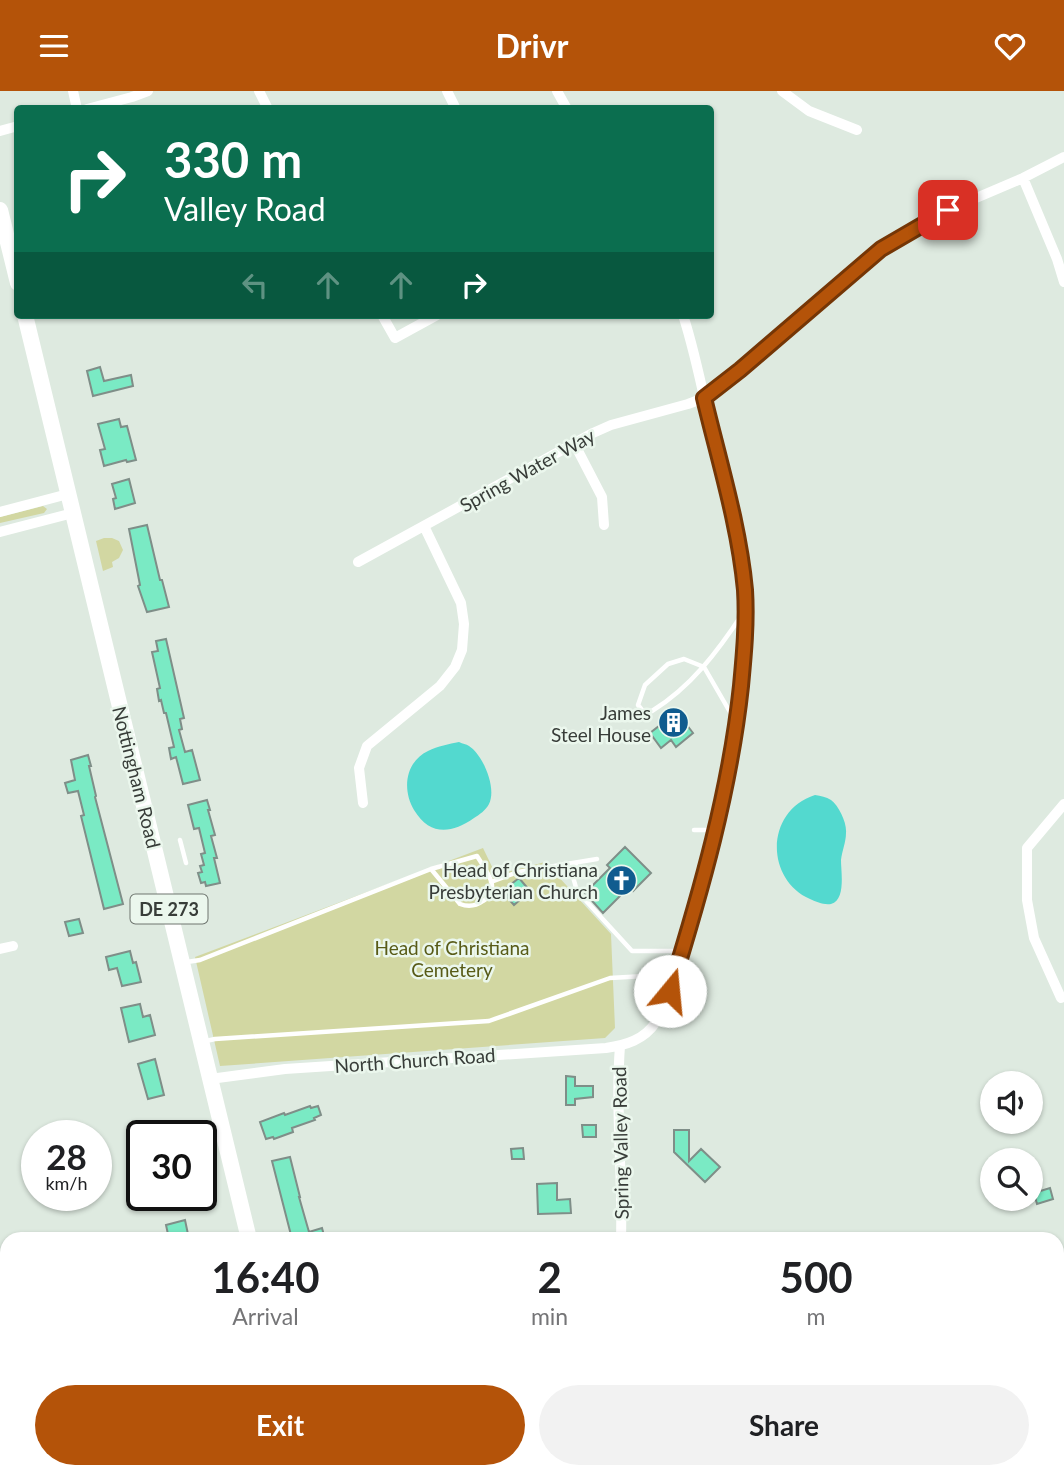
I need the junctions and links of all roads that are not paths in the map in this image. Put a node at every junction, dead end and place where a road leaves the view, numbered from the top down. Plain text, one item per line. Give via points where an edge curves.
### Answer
1 (148, 91) edge
2 (782, 91) edge
3 (102, 105) edge
4 (857, 130) dead end
5 (1064, 157) edge
6 (1023, 179) junction
7 (0, 210) edge
8 (14, 267) edge
9 (1064, 282) edge
10 (26, 319) edge
11 (385, 319) edge
12 (430, 319) edge
13 (684, 319) edge
14 (704, 398) junction
15 (574, 443) junction
16 (68, 493) junction
17 (0, 512) edge
18 (73, 513) junction
19 (604, 525) dead end
20 (424, 526) junction
21 (0, 531) edge
22 (358, 562) dead end
23 (745, 610) junction
24 (704, 667) junction
25 (737, 723) junction
26 (363, 803) dead end
27 (1064, 804) edge
28 (694, 830) dead end
29 (716, 830) junction
30 (180, 840) dead end
31 (597, 859) dead end
32 (186, 863) dead end
33 (576, 863) junction
34 (431, 869) junction
35 (491, 882) junction
36 (13, 946) dead end
37 (0, 949) edge
38 (683, 951) junction
39 (183, 963) junction
40 (645, 976) dead end
41 (1062, 999) edge
42 (201, 1042) junction
43 (620, 1046) junction
44 (210, 1079) junction
45 (247, 1232) edge
46 (621, 1232) edge

1 - 3 street
2 - 4 street via 809,111
5 - 6 street
6 - 9 street
6 - 14 street via 948,210 881,249
7 - 8 main road
10 - 16 main road, Nottingham Road / DE 273
11 - 12 street via 395,338
13 - 14 street
14 - 15 street, Spring Water Way via 611,425
14 - 23 street via 736,536
15 - 19 street via 602,496
15 - 20 street, Spring Water Way
16 - 17 street
16 - 18 main road, Nottingham Road / DE 273
18 - 21 street
18 - 39 main road, Nottingham Road / DE 273
20 - 22 street, Spring Water Way
20 - 26 street via 461,603 462,650 440,686 367,746 359,768
23 - 24 lane
23 - 25 street
24 - 24 lane via 684,659 668,664 645,685 638,705 652,711
24 - 25 lane
25 - 29 street
27 - 41 street via 1027,848 1027,900 1034,938
28 - 29 lane
29 - 38 street
30 - 32 lane
31 - 33 lane
33 - 35 lane via 518,872
33 - 38 lane via 577,891 632,951
34 - 35 lane via 477,856
34 - 35 lane via 466,906 489,898
34 - 39 lane
36 - 37 street
38 - 43 street via 656,1023 638,1039
39 - 42 main road, Nottingham Road / DE 273
40 - 42 lane via 610,978 489,1021
42 - 44 main road, Nottingham Road / DE 273
43 - 44 street, North Church Road via 266,1070
43 - 46 street, Spring Valley Road
44 - 45 main road, Nottingham Road / DE 273

